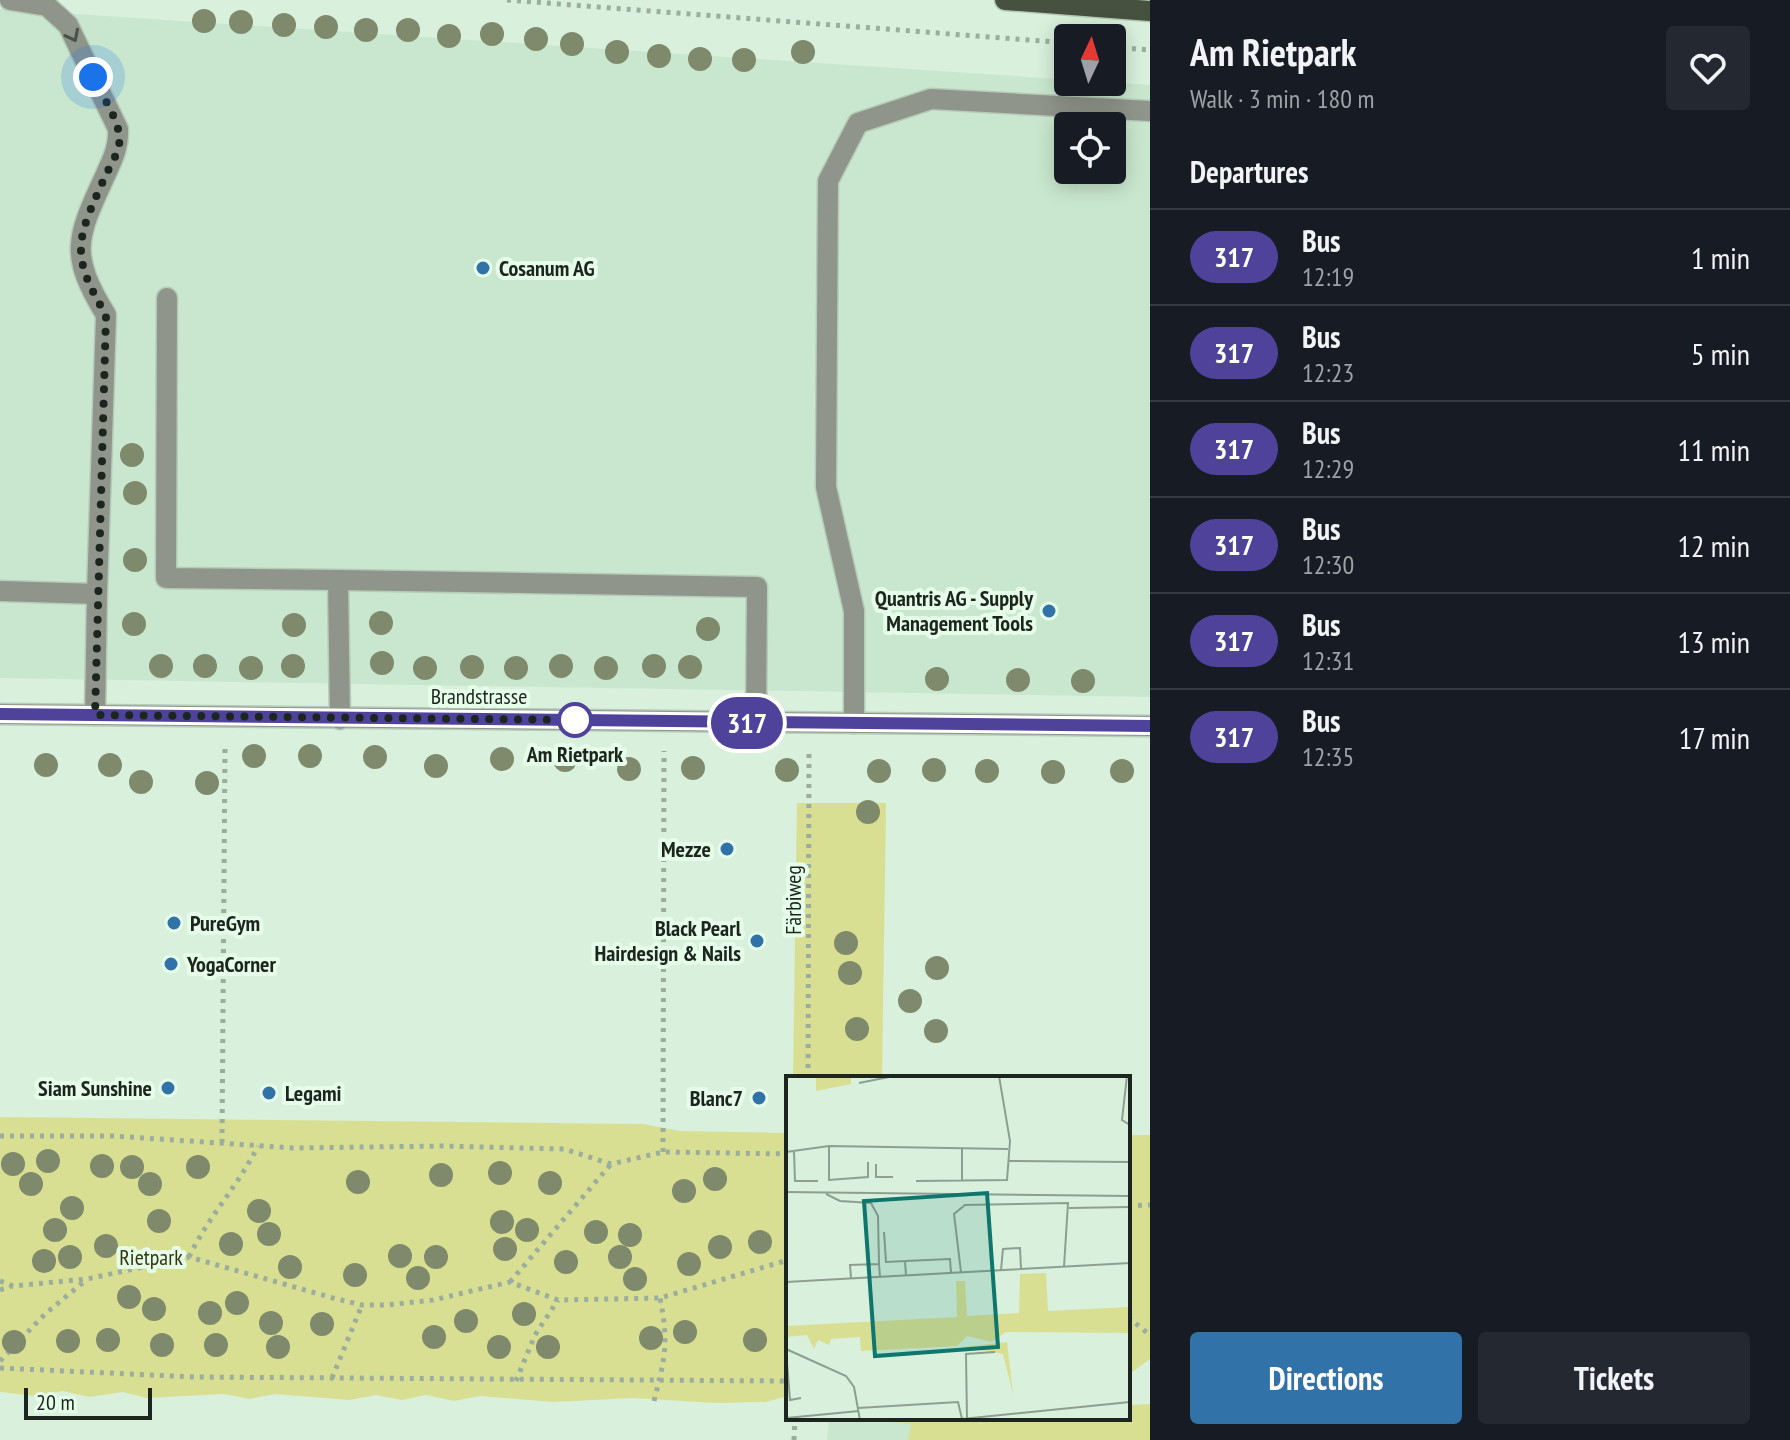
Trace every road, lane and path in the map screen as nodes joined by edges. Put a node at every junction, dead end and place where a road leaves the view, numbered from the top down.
1 (10, 0) edge
2 (507, 0) edge
3 (1005, 0) edge
4 (1150, 11) edge
5 (1054, 42) edge
6 (1126, 48) edge
7 (1150, 50) edge
8 (1150, 111) edge
9 (167, 298) dead end
10 (338, 580) junction
11 (0, 591) edge
12 (97, 594) junction
13 (0, 714) edge
14 (95, 715) junction
15 (225, 717) junction
16 (340, 719) junction
17 (664, 722) junction
18 (756, 723) junction
19 (809, 723) junction
20 (854, 723) junction
21 (1150, 726) edge
22 (808, 1076) edge
23 (0, 1136) edge
24 (222, 1143) junction
25 (258, 1146) junction
26 (663, 1152) junction
27 (786, 1154) edge
28 (611, 1164) junction
29 (1150, 1205) edge
30 (1130, 1206) edge
31 (189, 1257) junction
32 (786, 1261) edge
33 (87, 1279) junction
34 (0, 1281) edge
35 (510, 1282) junction
36 (13, 1286) junction
37 (0, 1290) edge
38 (660, 1298) junction
39 (558, 1300) junction
40 (362, 1305) junction
41 (1130, 1319) edge
42 (1150, 1335) edge
43 (0, 1361) edge
44 (0, 1368) edge
45 (331, 1378) junction
46 (516, 1381) junction
47 (659, 1381) junction
48 (786, 1381) edge
49 (654, 1401) dead end
50 (795, 1420) edge
51 (794, 1440) edge

1 -> 12 street
2 - 5 path
3 - 4 main road
6 - 7 path
8 - 20 street
9 - 10 street
10 - 16 street
10 - 18 street
11 - 12 street
12 - 14 street
13 - 14 street, Brandstrasse
14 - 15 street, Brandstrasse
15 - 16 street, Brandstrasse
15 - 24 path
16 - 17 street, Brandstrasse
17 - 18 street, Brandstrasse
17 - 26 path
18 - 19 street, Brandstrasse
19 - 20 street, Brandstrasse
19 - 22 path, Färbiweg
20 - 21 street, Brandstrasse
23 - 24 path
24 - 25 path
25 - 28 path
25 - 31 path
26 - 27 path
26 - 28 path
28 - 35 path
29 - 30 path
31 - 33 path
31 - 40 path
32 - 38 path
33 - 36 path
33 - 43 path
34 - 36 path
35 - 39 path
35 - 40 path
36 - 37 path
38 - 39 path
38 - 47 path
39 - 46 path
40 - 45 path
41 - 42 path
44 - 45 path
45 - 46 path
46 - 47 path
47 - 48 path
47 - 49 path
50 - 51 path

